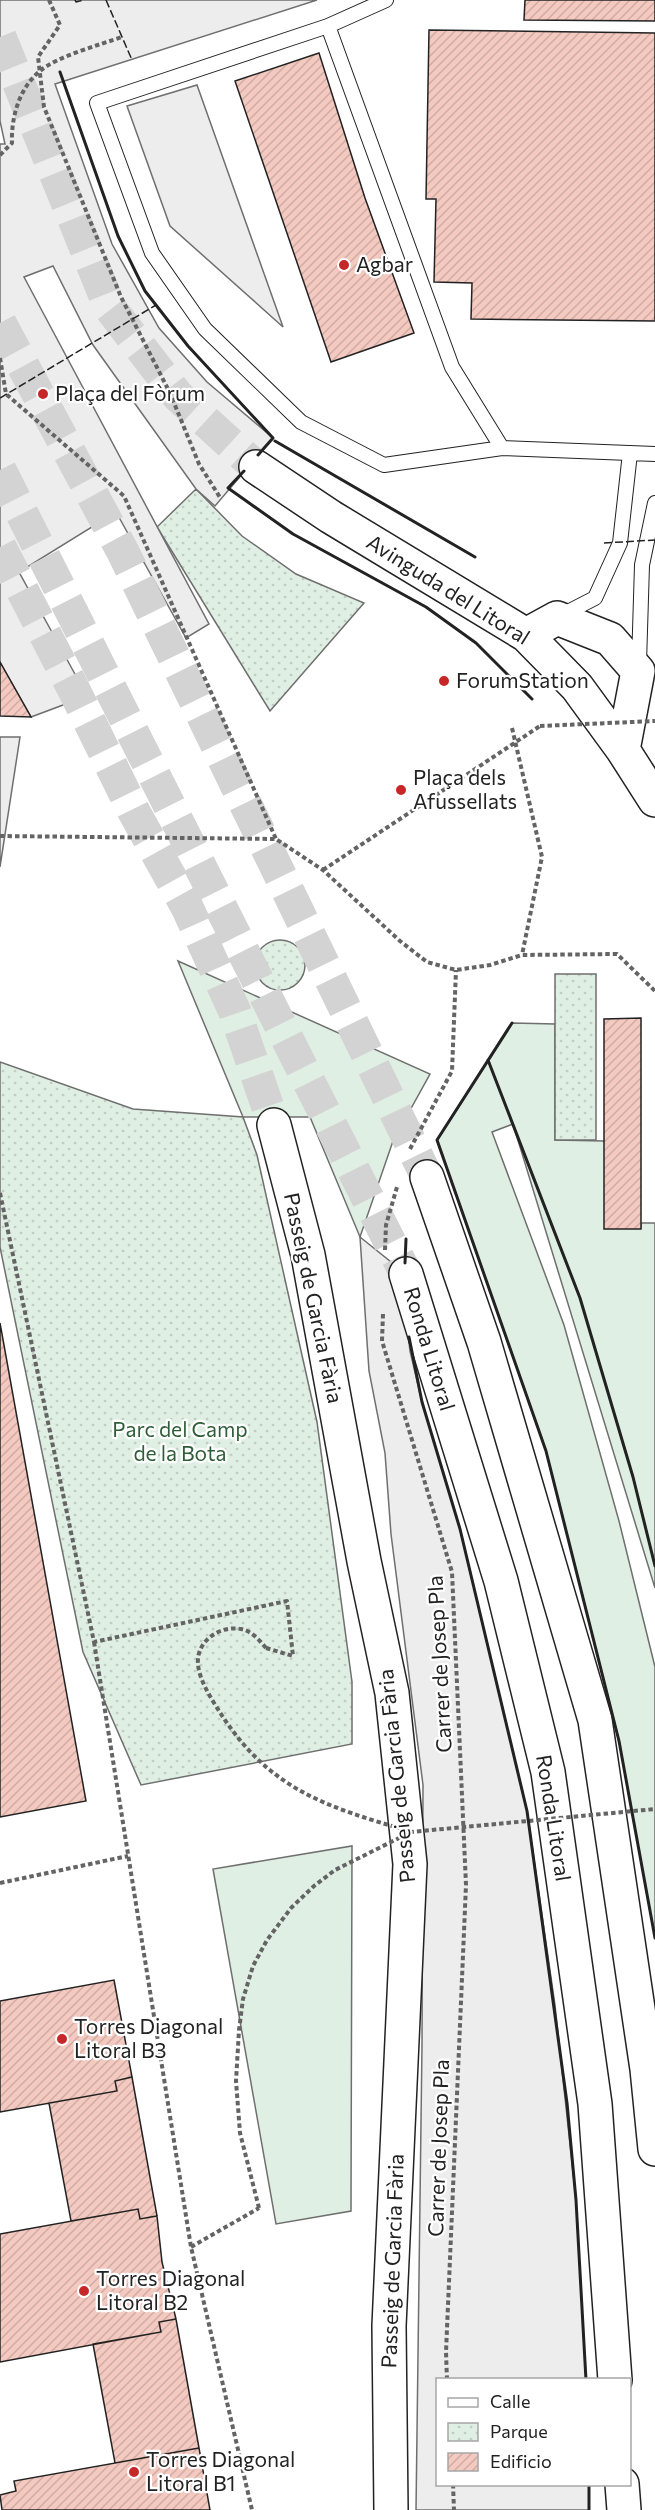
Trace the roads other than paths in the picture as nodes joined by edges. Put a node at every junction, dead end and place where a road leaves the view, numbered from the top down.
1 (386, 0) edge
2 (328, 26) junction
3 (502, 448) junction
4 (630, 453) junction
5 (655, 454) edge
6 (256, 467) tunnel mouth
7 (655, 503) edge
8 (557, 618) junction
9 (526, 635) junction
10 (638, 672) junction
11 (623, 750) junction
12 (655, 800) edge
13 (274, 1125) tunnel mouth
14 (411, 1170) tunnel mouth
15 (395, 1266) tunnel mouth
16 (655, 2149) edge
17 (615, 2378) edge
18 (622, 2486) edge
19 (391, 2510) edge
20 (624, 2510) edge

1 - 2 lane
2 - 3 lane
2 - 3 lane
3 - 4 lane
4 - 5 lane
4 - 8 lane
6 - 9 main road, Avinguda del Litoral
7 - 10 lane
8 - 9 main road
8 - 10 main road
9 - 11 main road, Avinguda del Litoral
10 - 11 main road
11 - 12 main road, Avinguda del Litoral
13 - 19 main road, Passeig de Garcia Fària
14 - 16 main road
15 - 17 main road, Ronda Litoral
18 - 20 main road

